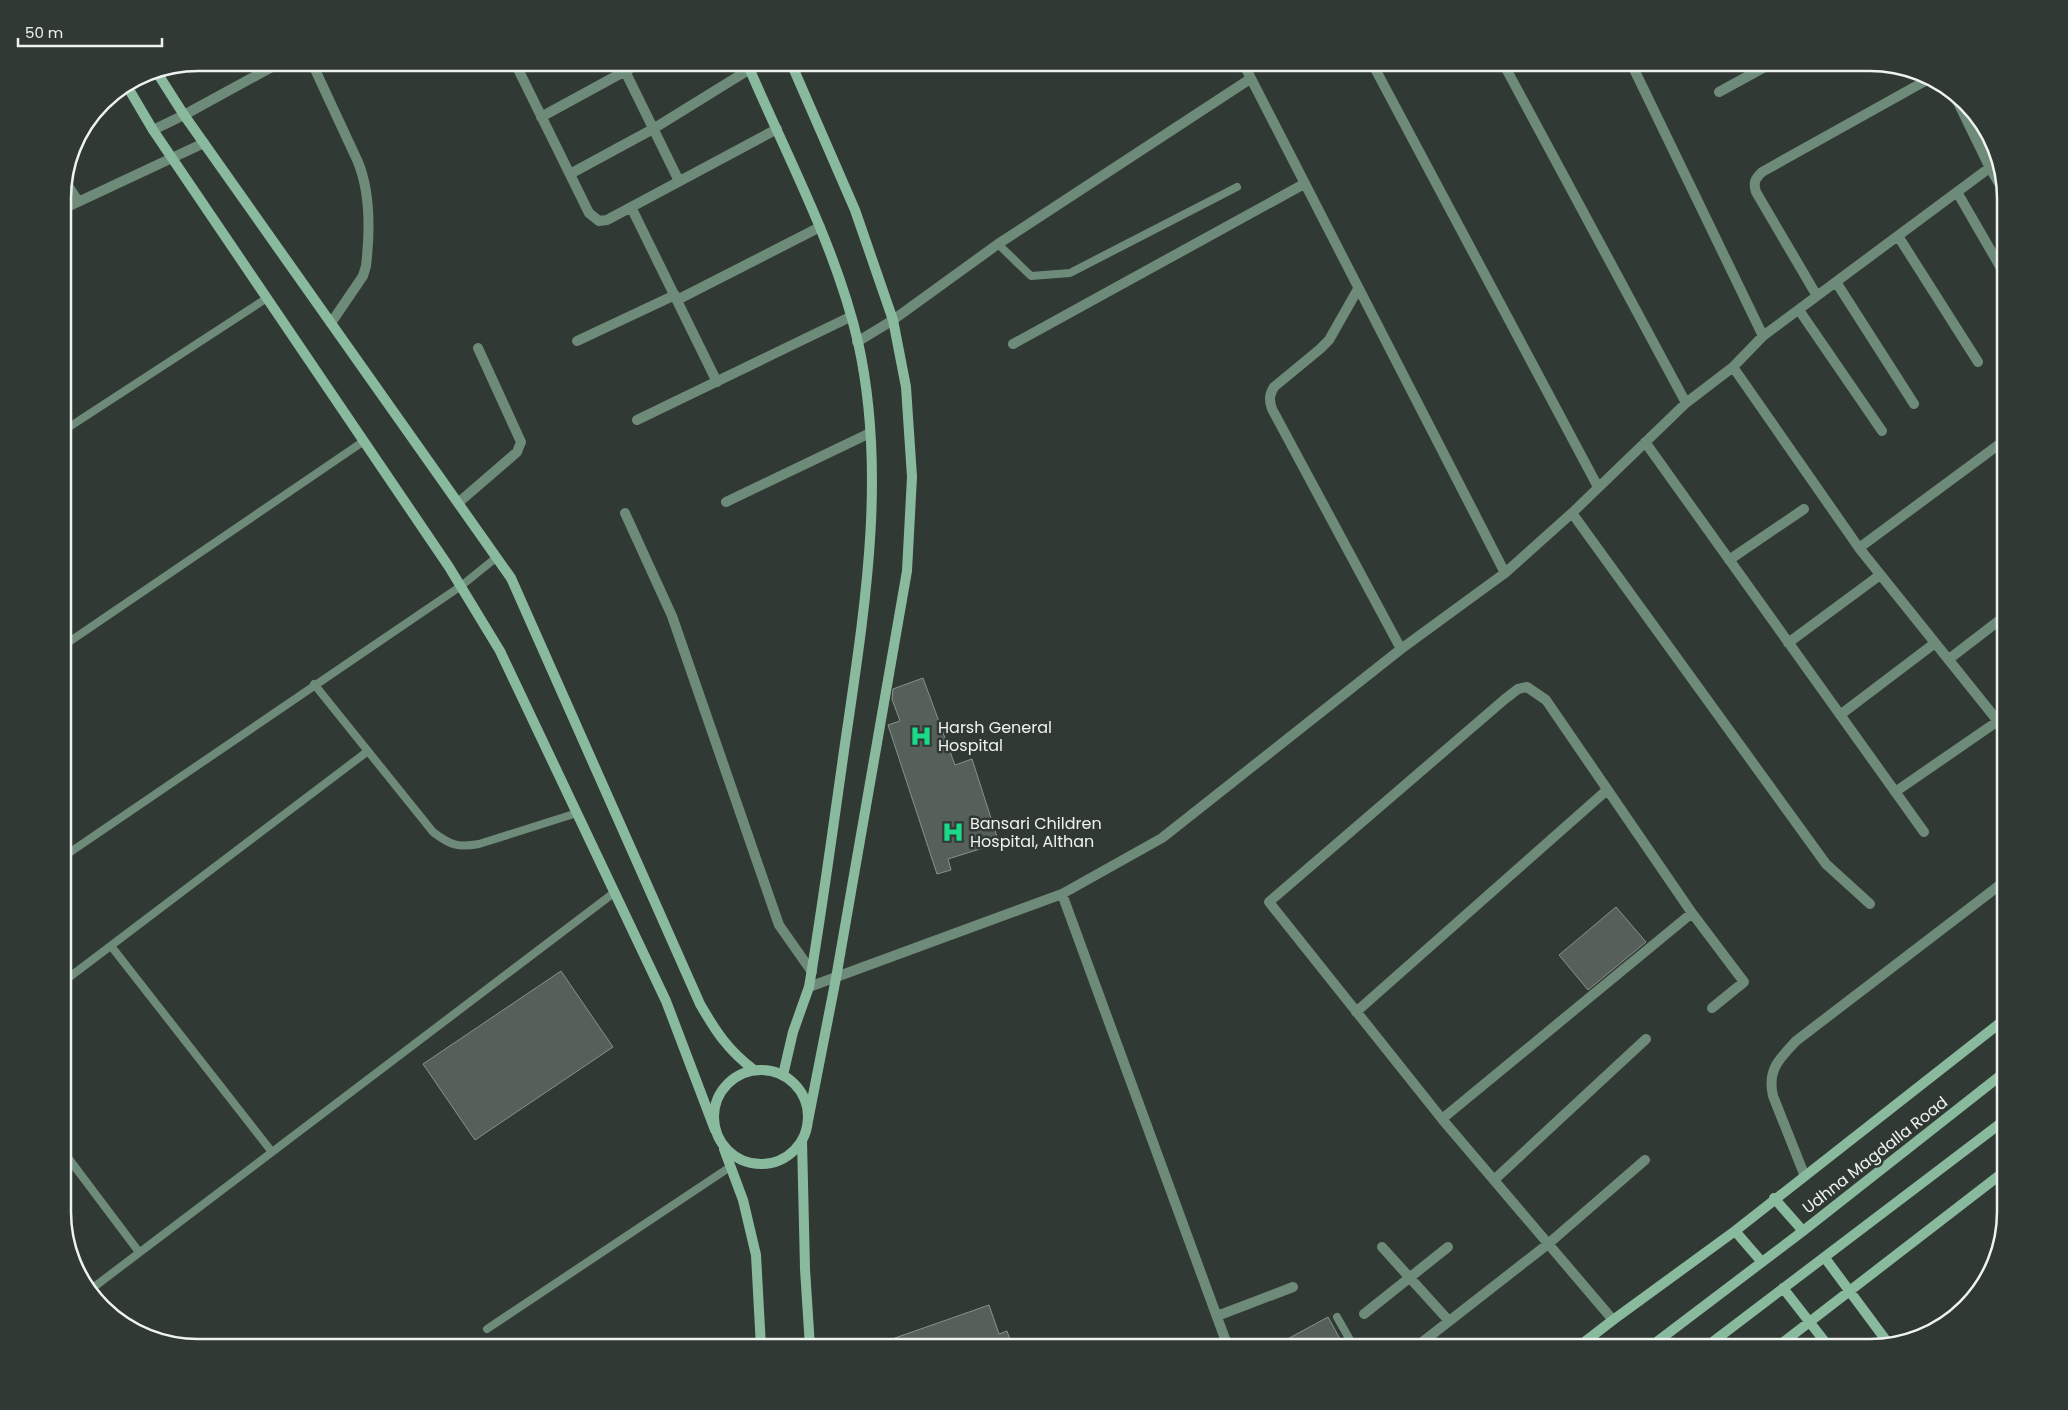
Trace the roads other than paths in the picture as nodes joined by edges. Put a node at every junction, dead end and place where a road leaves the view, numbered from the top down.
1 (1247, 71) edge
2 (1377, 71) edge
3 (1508, 71) edge
4 (1635, 71) edge
5 (1756, 71) edge
6 (262, 72) edge
7 (317, 72) edge
8 (518, 72) edge
9 (615, 72) edge
10 (625, 72) edge
11 (740, 72) edge
12 (751, 72) edge
13 (795, 72) edge
14 (160, 78) edge
15 (1250, 79) junction
16 (1923, 83) edge
17 (130, 91) edge
18 (1719, 92) dead end
19 (1965, 114) edge
20 (184, 116) junction
21 (541, 117) junction
22 (654, 129) junction
23 (777, 129) junction
24 (153, 130) junction
25 (204, 143) junction
26 (172, 158) junction
27 (1991, 163) edge
28 (1993, 166) edge
29 (570, 174) junction
30 (679, 181) junction
31 (1304, 184) junction
32 (1237, 187) dead end
33 (72, 192) edge
34 (1957, 192) junction
35 (78, 202) junction
36 (72, 204) edge
37 (632, 207) junction
38 (820, 227) junction
39 (1898, 236) junction
40 (998, 244) junction
41 (1997, 260) edge
42 (1836, 282) junction
43 (1358, 289) junction
44 (1817, 296) junction
45 (267, 298) junction
46 (676, 298) junction
47 (1799, 310) junction
48 (850, 317) junction
49 (892, 320) junction
50 (331, 323) junction
51 (1763, 336) junction
52 (577, 341) dead end
53 (858, 342) junction
54 (1013, 344) dead end
55 (478, 348) dead end
56 (1978, 362) dead end
57 (1733, 367) junction
58 (717, 382) junction
59 (1686, 403) junction
60 (1914, 404) dead end
61 (637, 420) dead end
62 (72, 425) edge
63 (1882, 431) dead end
64 (870, 433) junction
65 (364, 441) junction
66 (1645, 442) junction
67 (1997, 447) edge
68 (1598, 487) junction
69 (726, 502) dead end
70 (458, 504) junction
71 (1804, 508) dead end
72 (625, 513) dead end
73 (1572, 513) junction
74 (1859, 548) junction
75 (496, 557) junction
76 (1729, 560) junction
77 (1504, 573) junction
78 (1880, 575) junction
79 (460, 586) junction
80 (1997, 623) edge
81 (72, 640) edge
82 (1788, 643) junction
83 (1935, 643) junction
84 (1401, 649) junction
85 (1948, 660) junction
86 (314, 684) junction
87 (1840, 715) junction
88 (1997, 720) edge
89 (1997, 722) edge
90 (368, 751) junction
91 (1607, 790) junction
92 (1895, 792) junction
93 (577, 813) junction
94 (1924, 832) dead end
95 (72, 851) edge
96 (1997, 888) edge
97 (615, 892) junction
98 (1062, 894) junction
99 (1870, 904) dead end
100 (1692, 913) junction
101 (111, 946) junction
102 (812, 972) junction
103 (72, 975) edge
104 (836, 978) junction
105 (809, 987) junction
106 (1712, 1008) dead end
107 (1356, 1012) junction
108 (1997, 1026) edge
109 (1646, 1039) dead end
110 (754, 1070) junction
111 (783, 1076) junction
112 (1997, 1079) edge
113 (1442, 1119) junction
114 (807, 1126) junction
115 (1997, 1127) edge
116 (715, 1130) junction
117 (802, 1140) junction
118 (722, 1144) junction
119 (272, 1152) junction
120 (1645, 1160) dead end
121 (72, 1163) edge
122 (730, 1167) junction
123 (1804, 1174) junction
124 (1997, 1178) edge
125 (1494, 1180) junction
126 (1774, 1198) junction
127 (1734, 1231) junction
128 (1803, 1231) junction
129 (1548, 1244) junction
130 (1382, 1247) dead end
131 (1448, 1247) dead end
132 (139, 1252) junction
133 (1826, 1258) junction
134 (1761, 1261) junction
135 (1410, 1279) junction
136 (95, 1286) edge
137 (1293, 1287) dead end
138 (1783, 1288) junction
139 (1851, 1292) junction
140 (1364, 1314) dead end
141 (1217, 1316) junction
142 (1337, 1317) dead end
143 (1613, 1320) junction
144 (1449, 1321) junction
145 (1810, 1322) junction
146 (487, 1329) dead end
147 (1884, 1338) edge
148 (760, 1339) edge
149 (810, 1339) edge
150 (1225, 1339) edge
151 (1349, 1339) edge
152 (1427, 1339) edge
153 (1589, 1339) edge
154 (1661, 1339) edge
155 (1718, 1339) edge
156 (1788, 1339) edge
157 (1822, 1339) edge

1 - 15 street
2 - 68 street
3 - 59 street
4 - 51 street
5 - 18 street
6 - 20 street
7 - 50 street
8 - 21 street
9 - 21 street
10 - 22 street
11 - 22 street
12 - 23 main road
13 - 49 main road
14 - 20 main road
15 - 31 street
15 - 40 street
16 - 44 street
17 - 24 main road
19 - 27 street
20 - 24 street
20 - 25 main road
21 - 29 street
22 - 29 street
22 - 30 street
23 - 30 street
23 - 38 main road
24 - 26 main road
25 - 26 street
25 - 50 main road
26 - 35 street
26 - 45 main road
28 - 34 street
29 - 37 street
30 - 37 street
31 - 43 street
31 - 54 street
32 - 40 lane
33 - 35 street
34 - 39 street
34 - 41 street
35 - 36 street
37 - 46 street
38 - 46 street
38 - 48 main road
39 - 42 street
39 - 56 street
40 - 49 street
42 - 44 street
42 - 60 street
43 - 77 street
43 - 84 street
44 - 47 street
45 - 62 lane
45 - 65 main road
46 - 52 street
46 - 58 street
47 - 51 street
47 - 63 street
48 - 53 main road
48 - 58 street
49 - 53 street
49 - 104 main road
50 - 70 main road
51 - 57 street
53 - 64 main road
55 - 70 street
57 - 59 street
57 - 74 street
58 - 61 street
59 - 66 street
64 - 69 street
64 - 102 main road
65 - 79 main road
65 - 81 lane
66 - 68 street
66 - 76 street
67 - 74 street
68 - 73 street
70 - 75 main road
71 - 76 street
72 - 102 street
73 - 77 street
73 - 99 street
74 - 78 street
75 - 79 lane
75 - 110 main road
76 - 82 street
77 - 84 street
78 - 82 street
78 - 83 street
79 - 86 lane
79 - 93 main road
80 - 85 street
82 - 87 street
83 - 85 street
83 - 87 street
84 - 98 street
85 - 88 street
86 - 90 lane
86 - 95 lane
87 - 92 street
89 - 92 street
90 - 93 lane
90 - 101 lane
91 - 100 street
91 - 107 street
91 - 107 street
92 - 94 street
93 - 97 main road
96 - 123 street
97 - 116 main road
97 - 119 lane
98 - 104 street
98 - 141 street
100 - 106 street
100 - 113 street
101 - 103 lane
101 - 119 lane
102 - 105 main road
104 - 105 street
104 - 114 main road
105 - 111 main road
107 - 113 street
108 - 123 main road
109 - 125 street
110 - 111 main road
110 - 116 main road
111 - 114 main road
112 - 128 main road, Udhna Magdalla Road
113 - 125 street
114 - 117 main road
115 - 133 main road
116 - 118 main road
117 - 118 main road
117 - 149 main road
118 - 122 main road
119 - 132 lane
120 - 129 street
121 - 132 lane
122 - 146 lane
122 - 148 main road
123 - 126 main road
124 - 139 main road
125 - 129 street
126 - 127 main road
126 - 128 main road
127 - 134 main road
127 - 143 main road
128 - 134 main road, Udhna Magdalla Road
129 - 143 street
129 - 144 street
130 - 135 street
131 - 135 street
132 - 136 lane
133 - 138 main road
133 - 139 main road
134 - 154 main road, Udhna Magdalla Road
135 - 140 street
135 - 144 street
137 - 141 street
138 - 145 main road
138 - 155 main road
139 - 145 main road
139 - 147 main road
141 - 150 street
142 - 151 lane
143 - 153 main road
144 - 152 street
145 - 156 main road
145 - 157 main road

